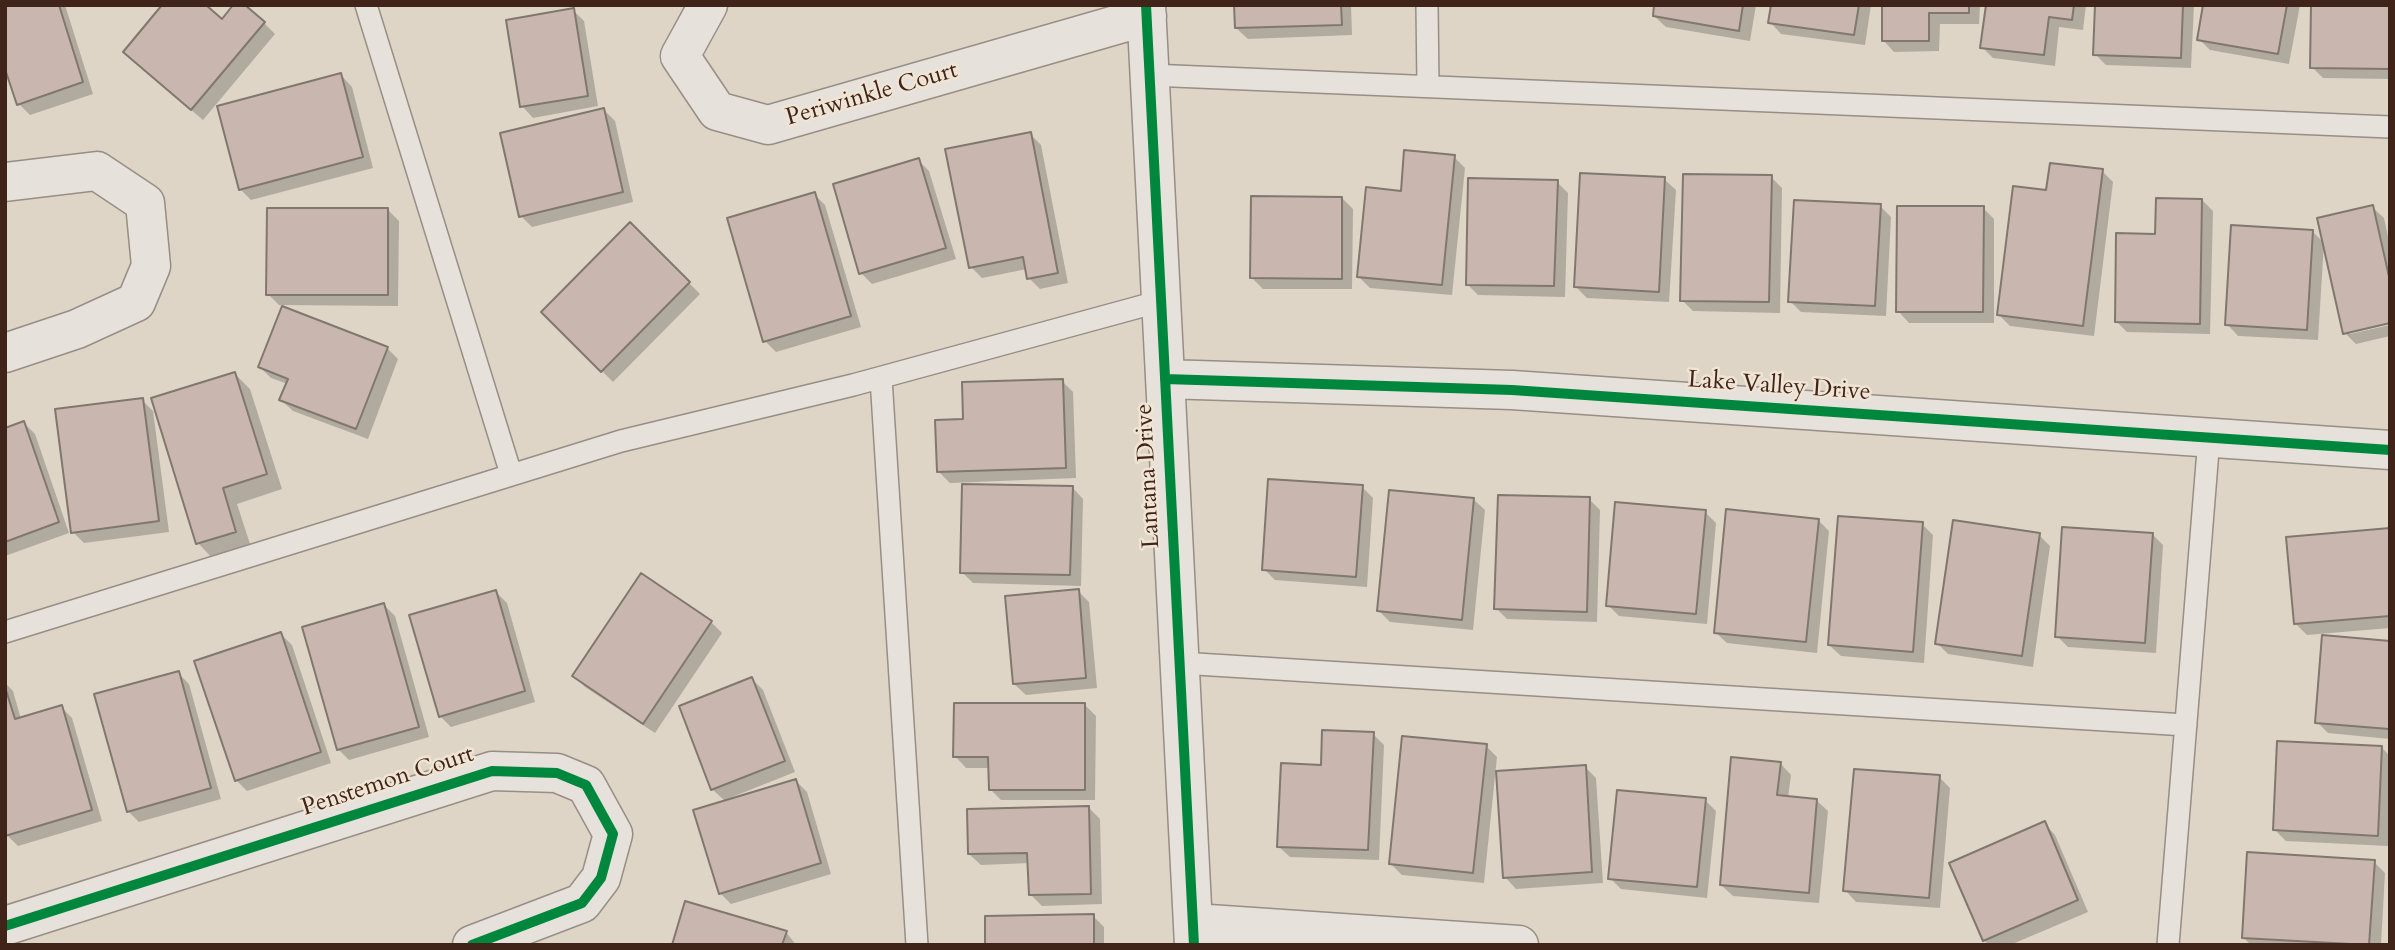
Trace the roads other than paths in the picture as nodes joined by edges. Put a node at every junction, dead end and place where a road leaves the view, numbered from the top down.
1 (366, 5) edge
2 (708, 5) edge
3 (1427, 5) edge
4 (1147, 10) edge
5 (1150, 75) junction
6 (1427, 86) junction
7 (2390, 127) edge
8 (5, 182) edge
9 (1161, 301) junction
10 (5, 353) edge
11 (881, 377) junction
12 (1165, 379) junction
13 (2209, 438) junction
14 (2390, 450) edge
15 (512, 474) junction
16 (5, 632) edge
17 (1180, 663) junction
18 (2186, 725) junction
19 (5, 926) edge
20 (1194, 934) edge
21 (472, 945) edge
22 (916, 945) edge
23 (1519, 945) edge
24 (2168, 945) edge

1 - 15 lane
2 - 4 street, Periwinkle Court
3 - 6 lane
4 - 5 street, Lantana Drive
5 - 6 lane
5 - 9 street, Lantana Drive
6 - 7 lane
8 - 10 street
9 - 11 lane
9 - 12 street, Lantana Drive
11 - 15 lane
11 - 22 lane
12 - 13 street, Lake Valley Drive
12 - 17 street, Lantana Drive
13 - 14 street, Lake Valley Drive
13 - 18 lane
15 - 16 lane
17 - 18 lane
17 - 20 street, Lantana Drive
18 - 24 lane
19 - 21 street, Penstemon Court
20 - 23 street

